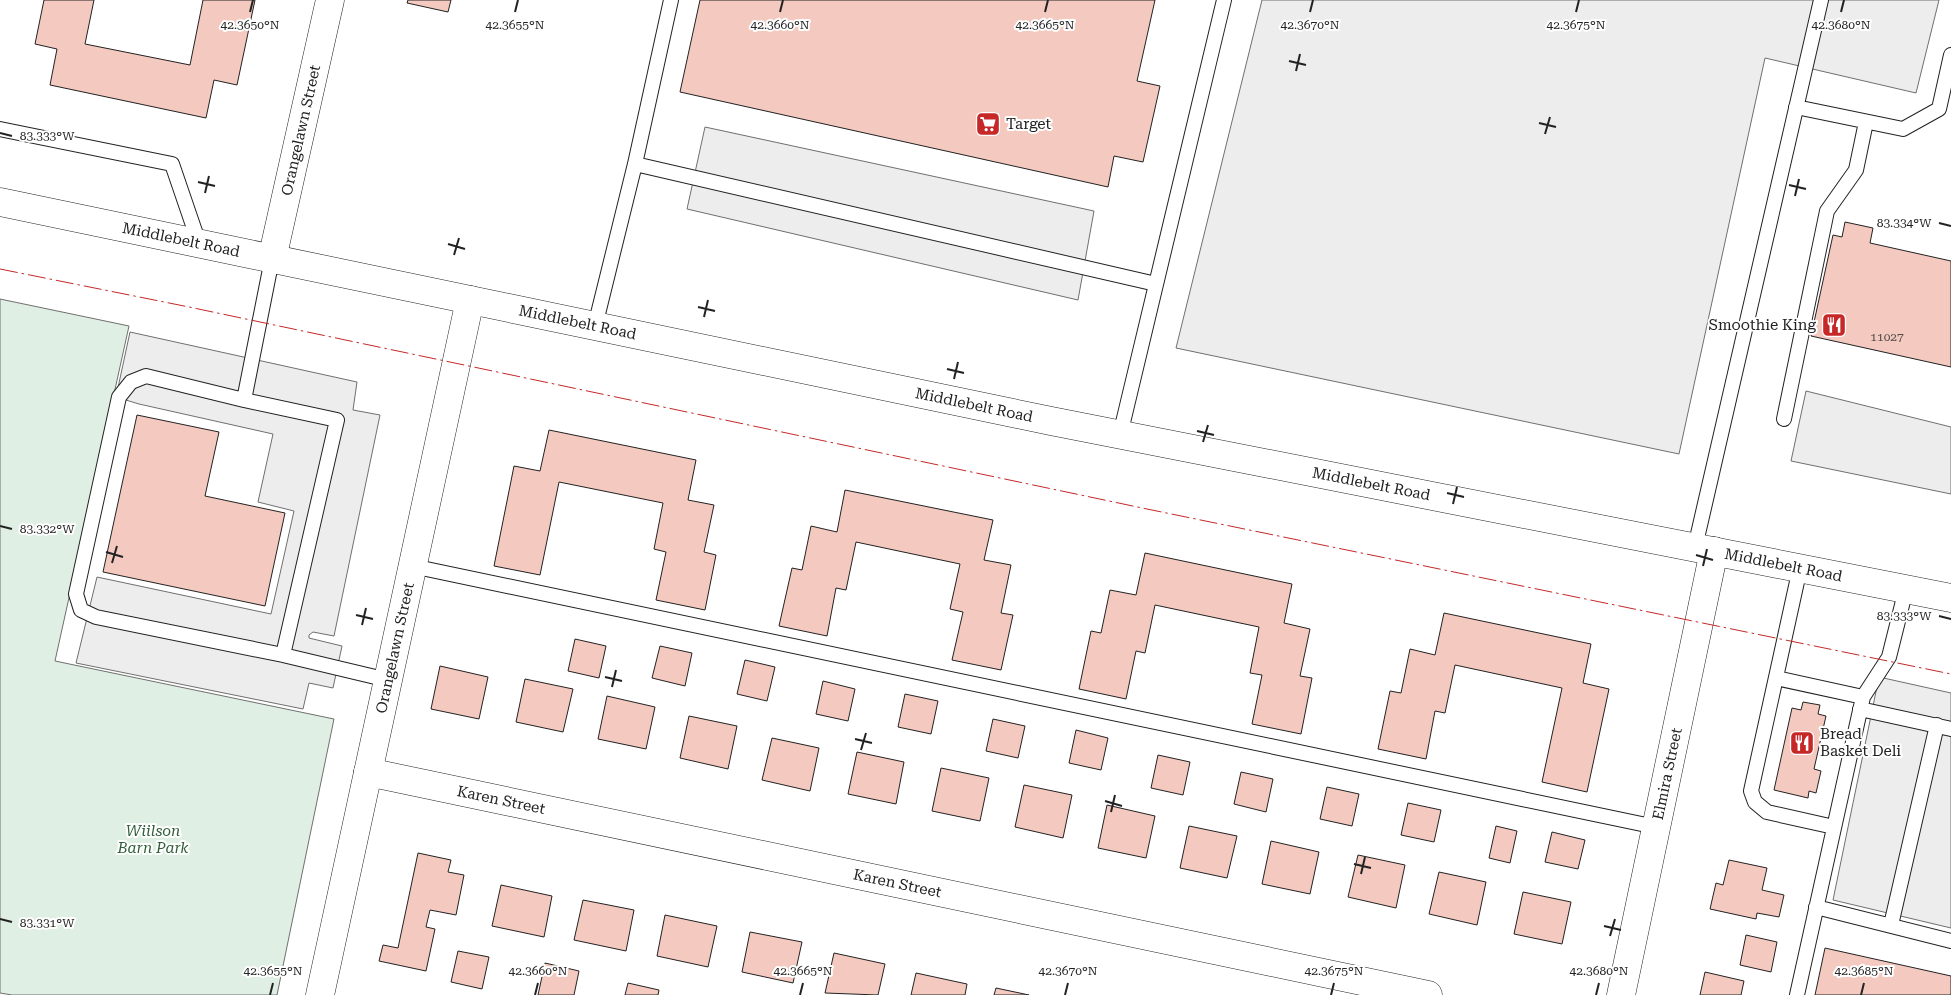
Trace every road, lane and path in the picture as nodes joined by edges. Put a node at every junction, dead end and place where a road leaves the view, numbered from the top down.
1 (330, 0) edge
2 (671, 0) edge
3 (1224, 0) edge
4 (1821, 0) edge
5 (1951, 55) edge
6 (1796, 107) junction
7 (1866, 122) junction
8 (0, 129) edge
9 (635, 164) junction
10 (0, 202) edge
11 (198, 243) junction
12 (272, 259) junction
13 (1156, 284) junction
14 (470, 300) junction
15 (595, 326) junction
16 (244, 400) junction
17 (1784, 419) dead end
18 (1120, 435) junction
19 (1704, 549) junction
20 (412, 566) junction
21 (1800, 568) junction
22 (1906, 589) junction
23 (1951, 598) edge
24 (283, 655) junction
25 (1776, 678) junction
26 (388, 680) junction
27 (1861, 703) junction
28 (1937, 725) junction
29 (1951, 729) edge
30 (368, 772) junction
31 (1656, 827) junction
32 (1834, 827) junction
33 (1816, 907) junction
34 (1892, 926) junction
35 (1951, 941) edge
36 (320, 995) edge
37 (1428, 995) edge
38 (1621, 995) edge
39 (1797, 995) edge

1 - 12 street, Orangelawn Street
2 - 9 lane
3 - 13 lane
4 - 6 lane
5 - 7 lane
6 - 7 lane
6 - 19 lane
7 - 17 lane
8 - 11 lane
9 - 13 lane
9 - 15 lane
10 - 11 street, Middlebelt Road
11 - 12 street, Middlebelt Road
12 - 14 street, Middlebelt Road
12 - 16 lane
13 - 18 lane
14 - 15 street, Middlebelt Road
14 - 20 street, Orangelawn Street
15 - 18 street, Middlebelt Road
16 - 24 lane
16 - 24 lane
18 - 19 street, Middlebelt Road
19 - 21 street, Middlebelt Road
19 - 31 street, Elmira Street
20 - 26 street, Orangelawn Street
20 - 31 lane
21 - 22 street, Middlebelt Road
21 - 25 lane
22 - 23 street, Middlebelt Road
22 - 27 lane
24 - 26 lane
25 - 27 lane
25 - 32 lane
26 - 30 street, Orangelawn Street
27 - 28 lane
27 - 32 lane
28 - 29 lane
28 - 34 lane
30 - 36 street, Orangelawn Street
30 - 37 street, Karen Street
31 - 38 street, Elmira Street
32 - 33 lane
33 - 34 lane
33 - 39 lane
34 - 35 lane

